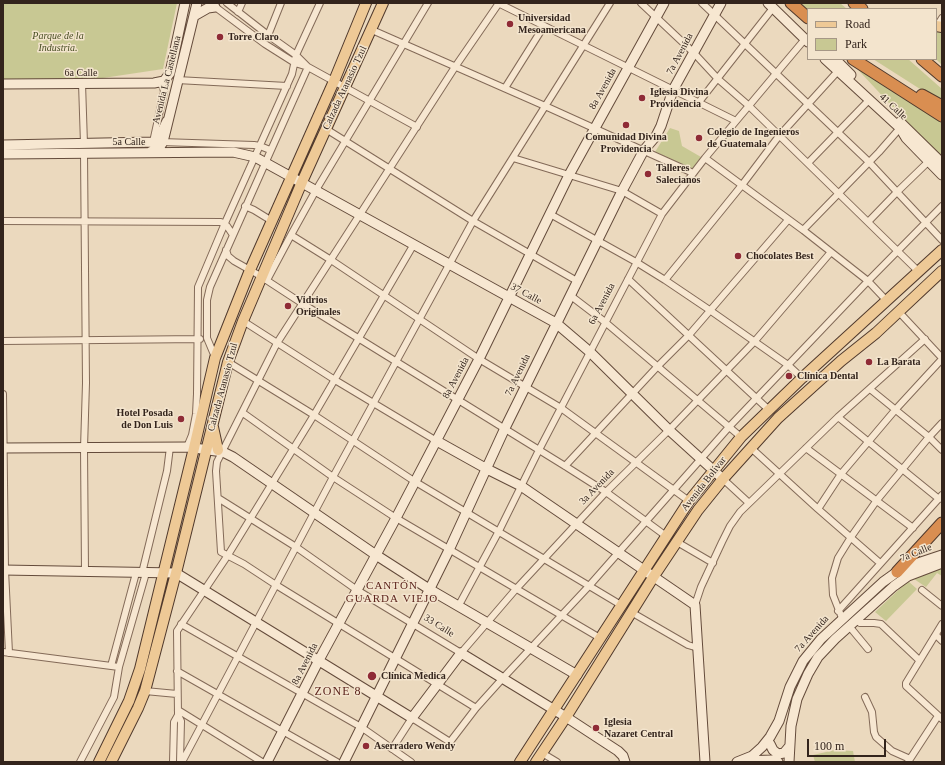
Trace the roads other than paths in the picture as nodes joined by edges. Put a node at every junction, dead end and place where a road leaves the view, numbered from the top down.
1 (185, 3) edge
2 (189, 3) edge
3 (196, 3) edge
4 (227, 3) edge
5 (242, 3) edge
6 (281, 3) edge
7 (320, 3) edge
8 (366, 3) edge
9 (383, 3) edge
10 (428, 3) edge
11 (498, 3) edge
12 (610, 3) edge
13 (641, 3) edge
14 (664, 3) edge
15 (702, 3) edge
16 (721, 3) edge
17 (791, 3) edge
18 (855, 3) edge
19 (212, 5) edge
20 (773, 5) edge
21 (865, 8) edge
22 (238, 12) junction
23 (804, 12) edge
24 (714, 14) junction
25 (194, 16) junction
26 (656, 18) junction
27 (544, 26) junction
28 (372, 30) junction
29 (268, 35) junction
30 (807, 38) edge
31 (265, 44) junction
32 (404, 44) junction
33 (744, 44) junction
34 (583, 46) junction
35 (693, 52) junction
36 (296, 55) junction
37 (827, 60) edge
38 (836, 60) edge
39 (855, 60) edge
40 (866, 60) edge
41 (923, 60) edge
42 (295, 63) junction
43 (308, 67) junction
44 (455, 67) junction
45 (628, 68) junction
46 (838, 71) junction
47 (775, 73) junction
48 (942, 76) edge
49 (718, 79) junction
50 (177, 80) junction
51 (334, 81) junction
52 (159, 82) junction
53 (82, 83) junction
54 (3, 84) edge
55 (287, 86) junction
56 (345, 88) junction
57 (505, 88) junction
58 (673, 90) junction
59 (369, 100) junction
60 (869, 100) junction
61 (280, 102) junction
62 (699, 102) junction
63 (809, 104) junction
64 (748, 105) junction
65 (545, 106) junction
66 (942, 106) edge
67 (290, 107) junction
68 (942, 116) edge
69 (736, 121) junction
70 (417, 127) junction
71 (902, 127) junction
72 (594, 128) junction
73 (326, 129) junction
74 (838, 132) junction
75 (779, 136) junction
76 (157, 140) junction
77 (345, 141) junction
78 (84, 144) junction
79 (3, 145) edge
80 (260, 146) junction
81 (270, 150) junction
82 (644, 150) junction
83 (84, 153) junction
84 (147, 153) junction
85 (3, 154) edge
86 (255, 157) junction
87 (513, 158) junction
88 (704, 158) junction
89 (929, 161) junction
90 (265, 162) junction
91 (869, 162) junction
92 (808, 163) junction
93 (942, 163) edge
94 (942, 167) edge
95 (390, 169) junction
96 (693, 173) junction
97 (569, 175) junction
98 (942, 175) edge
99 (291, 176) junction
100 (302, 182) junction
101 (742, 185) junction
102 (316, 190) junction
103 (622, 191) junction
104 (897, 192) junction
105 (838, 194) junction
106 (245, 206) junction
107 (942, 206) edge
108 (361, 214) junction
109 (550, 214) junction
110 (662, 214) junction
111 (267, 218) dead end
112 (788, 220) junction
113 (3, 221) edge
114 (84, 221) junction
115 (473, 222) junction
116 (868, 222) junction
117 (927, 222) junction
118 (225, 223) junction
119 (803, 230) junction
120 (233, 235) junction
121 (291, 235) junction
122 (942, 240) edge
123 (597, 241) junction
124 (414, 244) junction
125 (226, 250) junction
126 (942, 250) edge
127 (898, 251) junction
128 (831, 252) junction
129 (530, 254) junction
130 (331, 260) junction
131 (636, 262) junction
132 (449, 263) junction
133 (250, 270) junction
134 (918, 271) junction
135 (942, 271) edge
136 (265, 279) junction
137 (628, 279) junction
138 (665, 280) junction
139 (577, 281) junction
140 (868, 281) junction
141 (384, 296) junction
142 (571, 296) junction
143 (509, 298) junction
144 (886, 300) junction
145 (303, 304) junction
146 (711, 310) junction
147 (899, 312) junction
148 (243, 320) junction
149 (419, 320) junction
150 (605, 322) junction
151 (556, 323) junction
152 (689, 335) junction
153 (207, 338) junction
154 (197, 339) junction
155 (359, 339) junction
156 (925, 339) junction
157 (86, 341) junction
158 (3, 342) edge
159 (754, 342) junction
160 (277, 343) junction
161 (590, 352) junction
162 (215, 358) junction
163 (478, 359) junction
164 (942, 359) edge
165 (228, 362) junction
166 (397, 362) junction
167 (788, 365) junction
168 (657, 367) junction
169 (727, 371) junction
170 (802, 378) junction
171 (335, 380) junction
172 (258, 381) junction
173 (525, 386) junction
174 (870, 389) junction
175 (3, 394) edge
176 (633, 394) junction
177 (756, 397) junction
178 (457, 399) junction
179 (696, 401) junction
180 (374, 404) junction
181 (561, 408) junction
182 (896, 409) junction
183 (769, 410) junction
184 (243, 413) junction
185 (314, 415) junction
186 (838, 417) junction
187 (212, 423) junction
188 (942, 424) edge
189 (729, 427) junction
190 (504, 428) junction
191 (669, 430) junction
192 (596, 433) junction
193 (741, 437) junction
194 (929, 437) junction
195 (353, 440) junction
196 (436, 440) junction
197 (869, 441) junction
198 (170, 447) junction
199 (191, 447) junction
200 (750, 447) junction
201 (3, 448) edge
202 (84, 448) junction
203 (806, 448) junction
204 (207, 449) junction
205 (293, 449) junction
206 (539, 450) junction
207 (942, 450) edge
208 (220, 451) junction
209 (702, 459) junction
210 (635, 463) junction
211 (565, 466) junction
212 (487, 469) junction
213 (902, 469) junction
214 (714, 471) junction
215 (780, 473) junction
216 (842, 474) junction
217 (333, 477) junction
218 (723, 479) junction
219 (414, 481) junction
220 (271, 484) junction
221 (520, 486) junction
222 (674, 491) junction
223 (606, 492) junction
224 (940, 497) edge
225 (218, 498) junction
226 (876, 500) junction
227 (689, 501) junction
228 (750, 503) junction
229 (818, 509) junction
230 (466, 511) junction
231 (315, 513) junction
232 (396, 518) junction
233 (249, 519) junction
234 (646, 522) junction
235 (942, 523) edge
236 (576, 524) junction
237 (913, 528) junction
238 (499, 531) junction
239 (666, 536) junction
240 (850, 537) junction
241 (677, 542) junction
242 (296, 547) junction
243 (448, 550) junction
244 (618, 553) junction
245 (228, 555) junction
246 (376, 555) junction
247 (942, 555) edge
248 (544, 559) junction
249 (713, 563) junction
250 (880, 563) junction
251 (942, 563) edge
252 (479, 567) junction
253 (4, 570) edge
254 (644, 570) junction
255 (85, 571) junction
256 (897, 572) junction
257 (141, 573) junction
258 (164, 573) junction
259 (176, 573) junction
260 (654, 576) junction
261 (908, 576) joint
262 (276, 586) junction
263 (589, 586) junction
264 (204, 589) junction
265 (430, 589) junction
266 (516, 589) junction
267 (357, 590) junction
268 (922, 590) dead end
269 (458, 605) junction
270 (621, 605) junction
271 (695, 605) junction
272 (942, 606) edge
273 (632, 612) junction
274 (840, 615) junction
275 (561, 616) junction
276 (488, 621) junction
277 (256, 622) junction
278 (413, 622) junction
279 (853, 623) junction
280 (181, 624) junction
281 (338, 624) junction
282 (942, 624) edge
283 (936, 635) junction
284 (600, 638) junction
285 (942, 641) edge
286 (532, 647) junction
287 (698, 648) junction
288 (868, 649) dead end
289 (6, 653) edge
290 (461, 653) junction
291 (238, 657) junction
292 (395, 658) junction
293 (319, 660) junction
294 (919, 660) junction
295 (111, 666) junction
296 (119, 667) junction
297 (178, 671) junction
298 (577, 674) junction
299 (503, 678) junction
300 (438, 684) junction
301 (145, 691) junction
302 (178, 694) junction
303 (218, 694) junction
304 (302, 694) junction
305 (377, 696) junction
306 (865, 697) dead end
307 (476, 708) junction
308 (553, 709) junction
309 (178, 712) junction
310 (566, 717) junction
311 (412, 718) junction
312 (940, 718) edge
313 (779, 721) junction
314 (202, 725) junction
315 (361, 727) junction
316 (283, 731) junction
317 (770, 744) junction
318 (789, 747) junction
319 (392, 749) junction
320 (542, 753) junction
321 (752, 756) junction
322 (910, 759) edge
323 (80, 762) edge
324 (99, 762) edge
325 (111, 762) edge
326 (173, 762) edge
327 (181, 762) edge
328 (262, 762) edge
329 (267, 762) edge
330 (337, 762) edge
331 (344, 762) edge
332 (411, 762) edge
333 (520, 762) edge
334 (536, 762) edge
335 (557, 762) edge
336 (624, 762) edge
337 (705, 762) edge
338 (736, 762) edge
339 (778, 762) edge
340 (790, 762) edge
341 (917, 762) edge

1 - 52 main road, Avenida La Castellana
2 - 3 main road
3 - 25 main road, Avenida La Castellana
4 - 22 street
5 - 22 street
6 - 29 street
7 - 36 street
8 - 51 main road, Calzada Atanasio Tzul
9 - 28 main road, Calzada Atanasio Tzul
10 - 32 street
11 - 27 street
11 - 44 street
12 - 34 street
13 - 26 street
14 - 26 main road, 8a Avenida
15 - 24 street
16 - 24 main road, 7a Avenida
17 - 23 highway
18 - 21 main road
19 - 25 main road
19 - 31 street
20 - 30 main road
20 - 33 street
22 - 29 street
24 - 33 street
24 - 35 main road, 7a Avenida
25 - 50 main road, Avenida La Castellana
26 - 35 street
26 - 45 main road, 8a Avenida
27 - 34 street
27 - 57 street
28 - 32 street
28 - 56 main road, Calzada Atanasio Tzul
29 - 31 street
29 - 36 street
30 - 47 street, 6a Avenida
31 - 42 street
32 - 44 street
32 - 59 street
33 - 47 street
33 - 49 street
34 - 45 street
34 - 65 street
35 - 49 street
35 - 58 main road, 7a Avenida
36 - 42 street
36 - 43 street
37 - 46 main road, 41 Calle
38 - 71 main road
39 - 68 highway
40 - 66 highway
41 - 48 highway
42 - 43 street
42 - 55 street
43 - 51 street
43 - 67 street
44 - 57 street
44 - 70 street
45 - 58 street
45 - 72 main road, 8a Avenida
46 - 60 main road, 41 Calle
46 - 63 street
47 - 63 street
47 - 64 street, 6a Avenida
49 - 62 street
49 - 64 street
50 - 55 street
50 - 76 main road, Avenida La Castellana
51 - 56 street
51 - 99 main road, Calzada Atanasio Tzul
52 - 53 main road, 6a Calle
52 - 76 street, Avenida La Castellana
53 - 54 main road, 6a Calle
53 - 78 street
55 - 61 street
56 - 59 street
56 - 73 main road, Calzada Atanasio Tzul
57 - 65 street
58 - 62 street
58 - 82 main road, 7a Avenida
59 - 70 street
59 - 77 street
60 - 71 main road, 41 Calle
60 - 74 street
61 - 67 street
61 - 80 street
62 - 69 street
63 - 74 street
63 - 75 street
64 - 69 street, 6a Avenida
64 - 75 street
65 - 72 street
65 - 87 street
67 - 81 street
69 - 88 street, 6a Avenida
70 - 95 street
71 - 89 main road, 41 Calle
71 - 91 street
71 - 93 main road
71 - 94 main road
72 - 82 street
72 - 97 main road, 8a Avenida
73 - 77 street
73 - 100 main road, Calzada Atanasio Tzul
74 - 91 street
74 - 92 street
75 - 92 street
75 - 101 street
76 - 78 main road, 5a Calle
76 - 80 street, 5a Calle
76 - 84 main road
77 - 95 street
77 - 102 street
78 - 79 main road, 5a Calle
80 - 81 street, 5a Calle
80 - 86 street
81 - 90 street
82 - 96 street
82 - 103 main road, 7a Avenida
83 - 84 main road, 5a Calle
83 - 85 main road, 5a Calle
83 - 114 street
84 - 86 main road, 5a Calle
86 - 90 main road, 37 Calle
86 - 118 street
87 - 97 street
87 - 115 street
88 - 96 street, 6a Avenida
88 - 101 street
89 - 98 main road, 41 Calle
89 - 104 street
90 - 99 main road, 37 Calle
90 - 106 street
91 - 104 street
91 - 105 street
92 - 105 street
95 - 108 street
95 - 115 street
96 - 110 street, 6a Avenida
97 - 103 street
97 - 109 main road, 8a Avenida
99 - 100 main road, 37 Calle
99 - 133 main road, Calzada Atanasio Tzul
100 - 102 main road, 37 Calle
100 - 136 main road, Calzada Atanasio Tzul
101 - 112 street
101 - 138 street
102 - 108 main road, 37 Calle
102 - 121 street
103 - 110 street
103 - 123 main road, 7a Avenida
104 - 116 street
104 - 117 street
105 - 116 street
105 - 119 street
106 - 111 street
106 - 120 street
107 - 117 street
108 - 124 main road, 37 Calle
108 - 130 street
109 - 123 street
109 - 129 main road, 8a Avenida
110 - 131 street, 6a Avenida
112 - 119 street
112 - 146 street
113 - 114 street
114 - 118 street
114 - 157 street
115 - 129 street
115 - 132 street
116 - 127 street
117 - 122 street
117 - 127 street
118 - 120 street
118 - 154 street
119 - 128 street
120 - 125 street
121 - 130 street
121 - 136 street
123 - 131 street
123 - 139 main road, 7a Avenida
124 - 132 main road, 37 Calle
124 - 141 street
125 - 133 street
125 - 153 street
126 - 134 main road, Avenida Bolívar
127 - 134 street
127 - 140 street
128 - 140 street
128 - 159 street, 3a Avenida
129 - 139 street
129 - 143 main road, 8a Avenida
130 - 141 street
130 - 145 street
131 - 137 street, 6a Avenida
131 - 138 street
132 - 143 main road, 37 Calle
132 - 149 street
133 - 136 street
133 - 162 main road, Calzada Atanasio Tzul
134 - 144 main road, Avenida Bolívar
135 - 147 main road, Avenida Bolívar
136 - 145 street
136 - 148 main road, Calzada Atanasio Tzul
137 - 150 street, 6a Avenida
137 - 152 street
138 - 146 street
139 - 142 main road, 7a Avenida
140 - 144 street
140 - 167 street
141 - 149 street
141 - 155 street
142 - 150 street
142 - 151 main road, 7a Avenida
143 - 151 main road, 37 Calle
143 - 163 main road, 8a Avenida
144 - 170 main road, Avenida Bolívar
145 - 155 street
145 - 160 street
146 - 152 street
146 - 159 street
147 - 156 street
147 - 200 main road, Avenida Bolívar
148 - 160 street
148 - 165 main road, Calzada Atanasio Tzul
149 - 163 street
149 - 166 street
150 - 161 street, 6a Avenida
150 - 168 street
151 - 161 main road, 37 Calle
151 - 173 main road, 7a Avenida
152 - 168 street
152 - 169 street
153 - 154 street
153 - 162 street
154 - 157 street
154 - 199 street
155 - 166 street
155 - 171 street
156 - 164 street
156 - 174 street
157 - 158 street
157 - 202 street
159 - 167 street
159 - 169 street, 3a Avenida
160 - 171 street
160 - 172 street
161 - 176 main road, 37 Calle
161 - 181 street, 6a Avenida
162 - 199 main road, Calzada Atanasio Tzul
163 - 173 street
163 - 178 main road, 8a Avenida
164 - 182 street
165 - 172 street
165 - 187 main road, Calzada Atanasio Tzul
166 - 178 street
166 - 180 street
167 - 170 street
167 - 177 street
168 - 176 street
168 - 179 street
169 - 177 street
169 - 179 street, 3a Avenida
170 - 183 main road, Avenida Bolívar
171 - 180 street
171 - 185 street
172 - 184 street
172 - 185 street
173 - 181 street
173 - 190 main road, 7a Avenida
174 - 182 street
174 - 186 street
175 - 201 street
176 - 191 main road, 37 Calle
176 - 192 street
177 - 183 street
177 - 189 street
178 - 190 street
178 - 196 main road, 8a Avenida
179 - 189 street
179 - 191 street, 3a Avenida
180 - 195 street
180 - 196 street
181 - 192 street
181 - 206 street, 6a Avenida
182 - 194 street
182 - 197 street
183 - 193 main road, Avenida Bolívar
184 - 205 street
184 - 208 street
185 - 195 street
185 - 205 street
186 - 197 street
186 - 203 street
187 - 204 main road, Calzada Atanasio Tzul
187 - 208 main road
188 - 194 street
189 - 193 street
189 - 209 street
190 - 206 street
190 - 212 main road, 7a Avenida
191 - 209 main road, 37 Calle
191 - 210 street, 3a Avenida
192 - 210 street
192 - 211 street
193 - 214 main road, Avenida Bolívar
194 - 207 street
194 - 213 street
195 - 217 street
195 - 219 street
196 - 212 main road
196 - 219 main road, 8a Avenida
197 - 213 street
197 - 216 street
198 - 199 main road
198 - 202 main road
198 - 257 street
199 - 204 main road
199 - 258 main road, Calzada Atanasio Tzul
200 - 215 street
200 - 218 main road, Avenida Bolívar
201 - 202 main road
201 - 253 street
202 - 255 street
203 - 215 street
203 - 216 street
204 - 208 main road
204 - 259 main road, Calzada Atanasio Tzul
205 - 217 street
205 - 220 street
206 - 211 street
206 - 221 street, 6a Avenida
208 - 220 main road
208 - 225 street
209 - 214 main road, 37 Calle
209 - 222 street
210 - 222 street
210 - 223 street, 3a Avenida
211 - 223 street
212 - 221 main road
212 - 230 main road, 7a Avenida
213 - 224 street
213 - 226 street
214 - 218 main road, 37 Calle
214 - 227 main road, Avenida Bolívar
215 - 228 street
215 - 229 street
216 - 226 street
216 - 229 street
217 - 231 street
217 - 232 street
218 - 228 street, 37 Calle
218 - 241 main road, Avenida Bolívar
219 - 230 street
219 - 232 main road, 8a Avenida
220 - 231 main road
220 - 233 street
221 - 236 main road
221 - 238 street, 6a Avenida
222 - 227 street
222 - 234 street
223 - 234 street
223 - 236 street, 3a Avenida
224 - 237 street
225 - 233 street, 33 Calle
225 - 245 street
226 - 237 street
226 - 240 street
227 - 239 main road, Avenida Bolívar
228 - 249 street
229 - 240 street
230 - 238 street
230 - 243 main road, 7a Avenida
231 - 242 street
231 - 246 main road
232 - 243 street
232 - 246 main road, 8a Avenida
233 - 242 street, 33 Calle
233 - 245 street
234 - 239 street
234 - 244 street
235 - 256 highway
236 - 244 main road
236 - 248 street, 3a Avenida
237 - 250 street
238 - 248 street
238 - 252 street, 6a Avenida
239 - 254 main road, Avenida Bolívar
240 - 250 street
240 - 274 street
241 - 249 street
241 - 260 main road, Avenida Bolívar
242 - 262 street
242 - 267 street, 33 Calle
243 - 252 street
243 - 265 main road, 7a Avenida
244 - 254 main road
244 - 263 street
245 - 262 street
245 - 264 street
246 - 265 main road
246 - 267 main road, 8a Avenida
247 - 256 main road, 7a Calle
248 - 263 street
248 - 266 street, 3a Avenida
249 - 271 street
250 - 274 street
251 - 261 main road, 7a Calle
252 - 266 street
252 - 269 street, 6a Avenida
253 - 255 main road
253 - 289 street
254 - 260 main road
254 - 270 main road, Avenida Bolívar
255 - 257 main road
256 - 274 main road, 7a Avenida
257 - 258 main road
257 - 295 street
257 - 296 street
258 - 259 main road
258 - 324 main road, Calzada Atanasio Tzul
259 - 264 main road
259 - 301 main road, Calzada Atanasio Tzul
260 - 271 main road
260 - 273 main road, Avenida Bolívar
261 - 279 main road, 7a Avenida
262 - 277 street
262 - 281 street
263 - 270 street
263 - 275 street
264 - 277 main road
264 - 280 street
265 - 269 main road
265 - 278 main road, 7a Avenida
266 - 275 street
266 - 276 street, 3a Avenida
267 - 278 street, 33 Calle
267 - 281 main road, 8a Avenida
268 - 272 street
269 - 276 main road
270 - 284 main road, Avenida Bolívar
271 - 287 main road
273 - 287 street
273 - 310 main road, Avenida Bolívar
274 - 313 main road, 7a Avenida
275 - 284 street
275 - 286 street
276 - 286 main road
276 - 290 street, 3a Avenida
277 - 291 street
277 - 293 main road
278 - 290 street, 33 Calle
278 - 292 main road, 7a Avenida
279 - 288 street
279 - 294 street
279 - 318 main road, 7a Avenida
280 - 291 street
280 - 297 street
281 - 292 street
281 - 293 main road, 8a Avenida
282 - 283 street
283 - 285 street
283 - 294 street
284 - 298 main road, Avenida Bolívar
286 - 298 main road
286 - 299 street
287 - 337 main road
289 - 295 street
290 - 299 main road, 33 Calle
290 - 300 main road, 3a Avenida
291 - 303 street
291 - 304 street
292 - 300 street
292 - 305 main road, 7a Avenida
293 - 304 main road, 8a Avenida
293 - 305 main road
294 - 312 street
295 - 296 street
296 - 323 street
297 - 302 street
297 - 303 street
298 - 308 main road, Avenida Bolívar
299 - 307 street
299 - 308 main road, 33 Calle
300 - 307 street
300 - 311 main road, 3a Avenida
301 - 302 street
301 - 325 main road, Calzada Atanasio Tzul
302 - 309 street
303 - 314 street
303 - 316 street
304 - 315 street
304 - 316 main road, 8a Avenida
305 - 311 main road
305 - 315 main road, 7a Avenida
306 - 322 street
307 - 311 street
308 - 310 main road, 33 Calle
308 - 333 main road, Avenida Bolívar
309 - 314 street
309 - 326 street
309 - 327 street
310 - 320 main road, Avenida Bolívar
310 - 336 main road, 33 Calle
311 - 319 street, 3a Avenida
312 - 322 street
313 - 317 main road
313 - 321 main road, 7a Avenida
314 - 327 street
314 - 328 street
315 - 319 street
315 - 331 main road, 7a Avenida
316 - 329 main road, 8a Avenida
316 - 330 street
317 - 318 main road
317 - 321 main road
318 - 340 main road, 7a Avenida
319 - 332 street
320 - 334 main road, Avenida Bolívar
320 - 335 street
321 - 338 main road, 7a Avenida
322 - 341 street
338 - 339 main road

